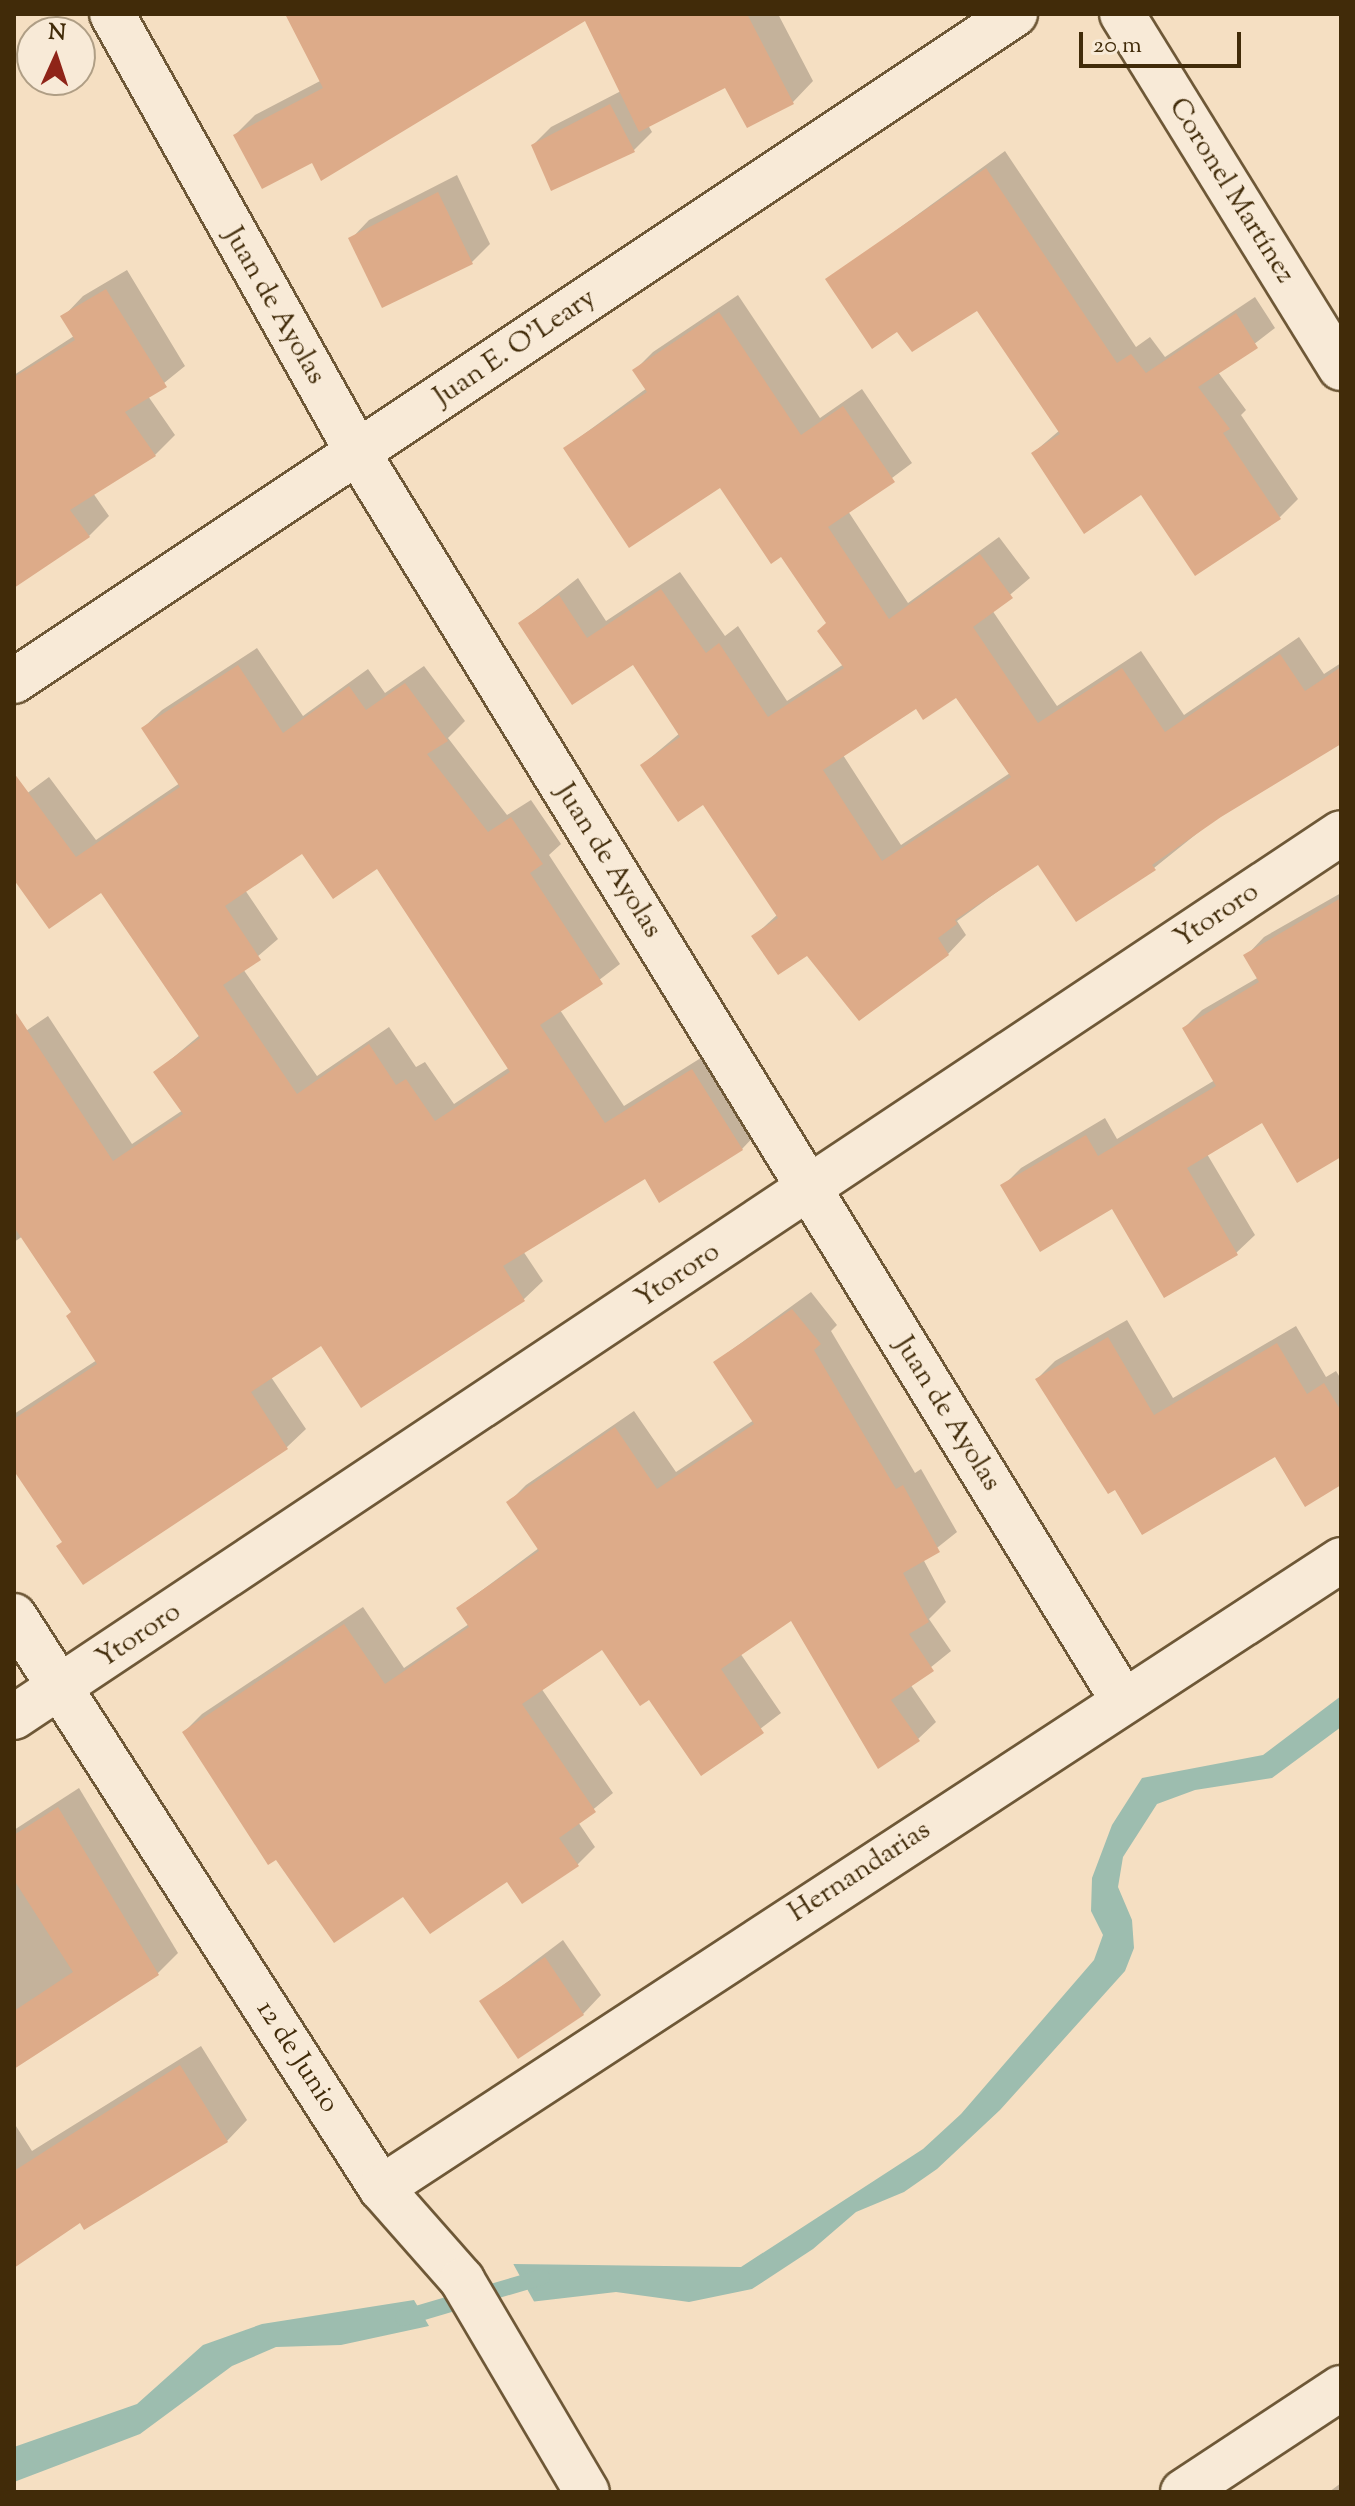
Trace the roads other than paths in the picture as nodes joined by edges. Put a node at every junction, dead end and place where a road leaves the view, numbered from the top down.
1 (112, 14) edge
2 (1015, 14) edge
3 (1122, 14) edge
4 (1341, 368) edge
5 (358, 453) junction
6 (14, 681) edge
7 (1341, 833) edge
8 (809, 1188) junction
9 (1341, 1560) edge
10 (14, 1616) edge
11 (60, 1688) junction
12 (1122, 1699) junction
13 (14, 1717) edge
14 (381, 2188) junction
15 (1341, 2388) edge
16 (587, 2492) edge
17 (1183, 2492) edge

1 - 5 street, Juan de Ayolas
2 - 5 street, Juan E. O'Leary
3 - 4 street, Coronel Martínez
5 - 6 street, Juan E. O'Leary
5 - 8 street, Juan de Ayolas
7 - 8 street, Ytororo
8 - 11 street, Ytororo
8 - 12 street, Juan de Ayolas
9 - 12 street, Hernandarias
10 - 11 street, 12 de Junio
11 - 13 street, Ytororo
11 - 14 street, 12 de Junio
12 - 14 street, Hernandarias
14 - 16 street, 12 de Junio
15 - 17 street

